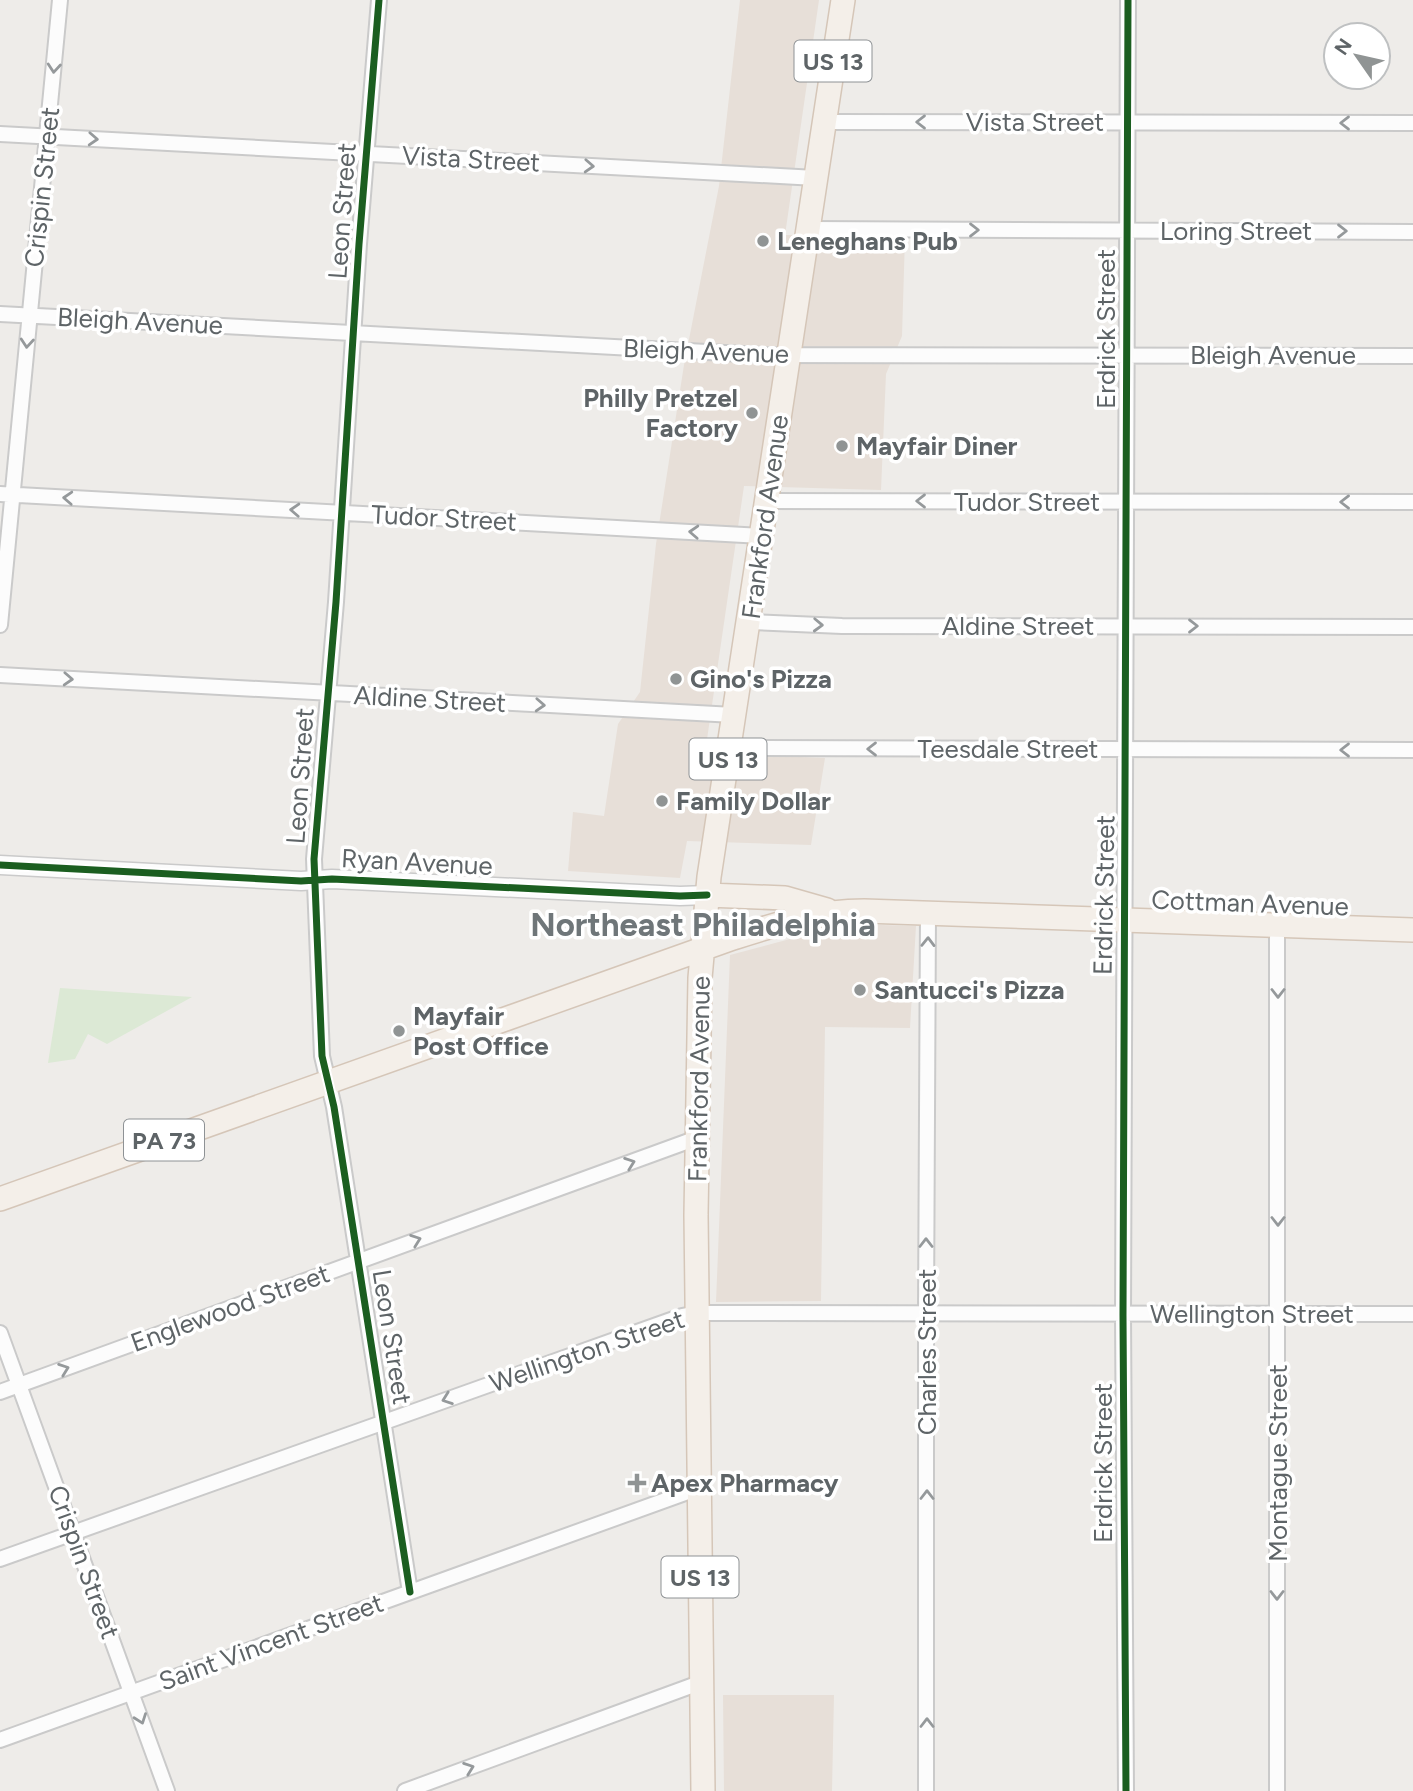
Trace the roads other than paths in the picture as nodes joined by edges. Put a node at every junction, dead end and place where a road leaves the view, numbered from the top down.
1 (60, 0) edge
2 (379, 0) edge
3 (843, 0) edge
4 (1128, 0) edge
5 (824, 122) junction
6 (1128, 122) junction
7 (1413, 123) edge
8 (0, 134) edge
9 (47, 136) junction
10 (367, 154) junction
11 (816, 178) junction
12 (808, 229) junction
13 (1127, 231) junction
14 (1413, 232) edge
15 (0, 314) edge
16 (29, 315) junction
17 (354, 333) junction
18 (789, 355) junction
19 (1126, 355) junction
20 (1413, 356) edge
21 (6, 495) edge
22 (767, 501) junction
23 (1126, 502) junction
24 (1413, 502) edge
25 (342, 513) junction
26 (762, 536) junction
27 (750, 622) junction
28 (0, 625) edge
29 (1125, 626) junction
30 (1413, 627) edge
31 (0, 675) edge
32 (327, 693) junction
33 (734, 715) junction
34 (730, 748) junction
35 (1124, 749) junction
36 (1413, 750) edge
37 (0, 864) edge
38 (315, 879) junction
39 (707, 895) junction
40 (833, 912) junction
41 (928, 913) junction
42 (1124, 920) junction
43 (1278, 925) junction
44 (1413, 930) edge
45 (702, 950) junction
46 (328, 1082) junction
47 (697, 1139) junction
48 (0, 1199) edge
49 (358, 1261) junction
50 (697, 1313) junction
51 (926, 1313) junction
52 (1278, 1314) junction
53 (1413, 1314) edge
54 (1123, 1315) junction
55 (0, 1333) edge
56 (19, 1385) junction
57 (0, 1392) edge
58 (384, 1422) junction
59 (699, 1488) junction
60 (73, 1533) junction
61 (0, 1559) edge
62 (410, 1592) junction
63 (702, 1682) junction
64 (131, 1693) junction
65 (0, 1740) edge
66 (167, 1791) edge
67 (405, 1791) edge
68 (703, 1791) edge
69 (926, 1791) edge
70 (1126, 1791) edge
71 (1278, 1791) edge

1 -> 9 street, Crispin Street
2 - 10 street, Leon Street
3 - 5 main road, Frankford Avenue / US 13
4 - 6 street, Erdrick Street
6 -> 5 street, Vista Street
5 - 11 main road, Frankford Avenue / US 13
7 -> 6 street, Vista Street
6 - 13 street, Erdrick Street
8 - 9 street, Vista Street
9 -> 10 street, Vista Street
9 - 16 street, Crispin Street
10 -> 11 street, Vista Street
10 - 17 street, Leon Street
11 - 12 main road, Frankford Avenue / US 13
12 -> 13 street, Loring Street
12 - 18 main road, Frankford Avenue / US 13
13 -> 14 street, Loring Street
13 - 19 street, Erdrick Street
15 - 16 street, Bleigh Avenue
16 - 17 street, Bleigh Avenue
16 -> 21 street, Crispin Street
17 - 18 street, Bleigh Avenue
17 - 25 street, Leon Street
18 - 19 street, Bleigh Avenue
18 - 22 main road, Frankford Avenue / US 13
19 - 20 street, Bleigh Avenue
19 - 23 street, Erdrick Street
25 -> 21 street, Tudor Street
21 - 28 street, Crispin Street
23 -> 22 street, Tudor Street
22 - 26 main road, Frankford Avenue / US 13
24 -> 23 street, Tudor Street
23 - 29 street, Erdrick Street
26 -> 25 street, Tudor Street
25 - 32 street, Leon Street
26 - 27 main road, Frankford Avenue / US 13
27 -> 29 street, Aldine Street
27 - 33 main road, Frankford Avenue / US 13
29 -> 30 street, Aldine Street
29 - 35 street, Erdrick Street
31 -> 32 street, Aldine Street
32 -> 33 street, Aldine Street
32 - 38 street, Leon Street
33 - 34 main road, Frankford Avenue / US 13
35 -> 34 street, Teesdale Street
34 - 39 main road, Frankford Avenue / US 13
36 -> 35 street, Teesdale Street
35 - 42 street, Erdrick Street
37 - 38 street, Ryan Avenue
38 - 39 street, Ryan Avenue
38 - 46 street, Leon Street
39 - 40 main road
39 - 45 main road, Frankford Avenue / US 13
40 - 41 main road, Cottman Avenue / PA 73
40 - 45 main road, Cottman Avenue / PA 73
41 - 42 main road, Cottman Avenue / PA 73
51 -> 41 street, Charles Street
42 - 43 main road, Cottman Avenue / PA 73
42 - 54 street, Erdrick Street
43 - 44 main road, Cottman Avenue / PA 73
43 -> 52 street, Montague Street
45 - 46 main road, Cottman Avenue / PA 73
45 - 47 main road, Frankford Avenue / US 13
46 - 48 main road, Cottman Avenue / PA 73
46 - 49 street, Leon Street
49 -> 47 street, Englewood Street
47 - 50 main road, Frankford Avenue / US 13
56 -> 49 street, Englewood Street
49 - 58 street, Leon Street
50 - 51 street, Wellington Street
50 -> 58 street, Wellington Street
50 - 59 main road, Frankford Avenue / US 13
51 - 54 street, Wellington Street
69 -> 51 street, Charles Street
52 - 53 street, Wellington Street
52 - 54 street, Wellington Street
52 -> 71 street, Montague Street
54 - 70 street, Erdrick Street
55 - 56 street, Crispin Street
56 - 57 street, Englewood Street
56 - 60 street, Crispin Street
58 - 60 street, Wellington Street
58 - 62 street, Leon Street
59 - 62 street, Saint Vincent Street
59 - 63 main road, Frankford Avenue / US 13
60 - 61 street, Wellington Street
60 - 64 street, Crispin Street
62 - 64 street, Saint Vincent Street
67 -> 63 street
63 - 68 main road, Frankford Avenue / US 13
64 - 65 street, Saint Vincent Street
64 -> 66 street, Crispin Street

